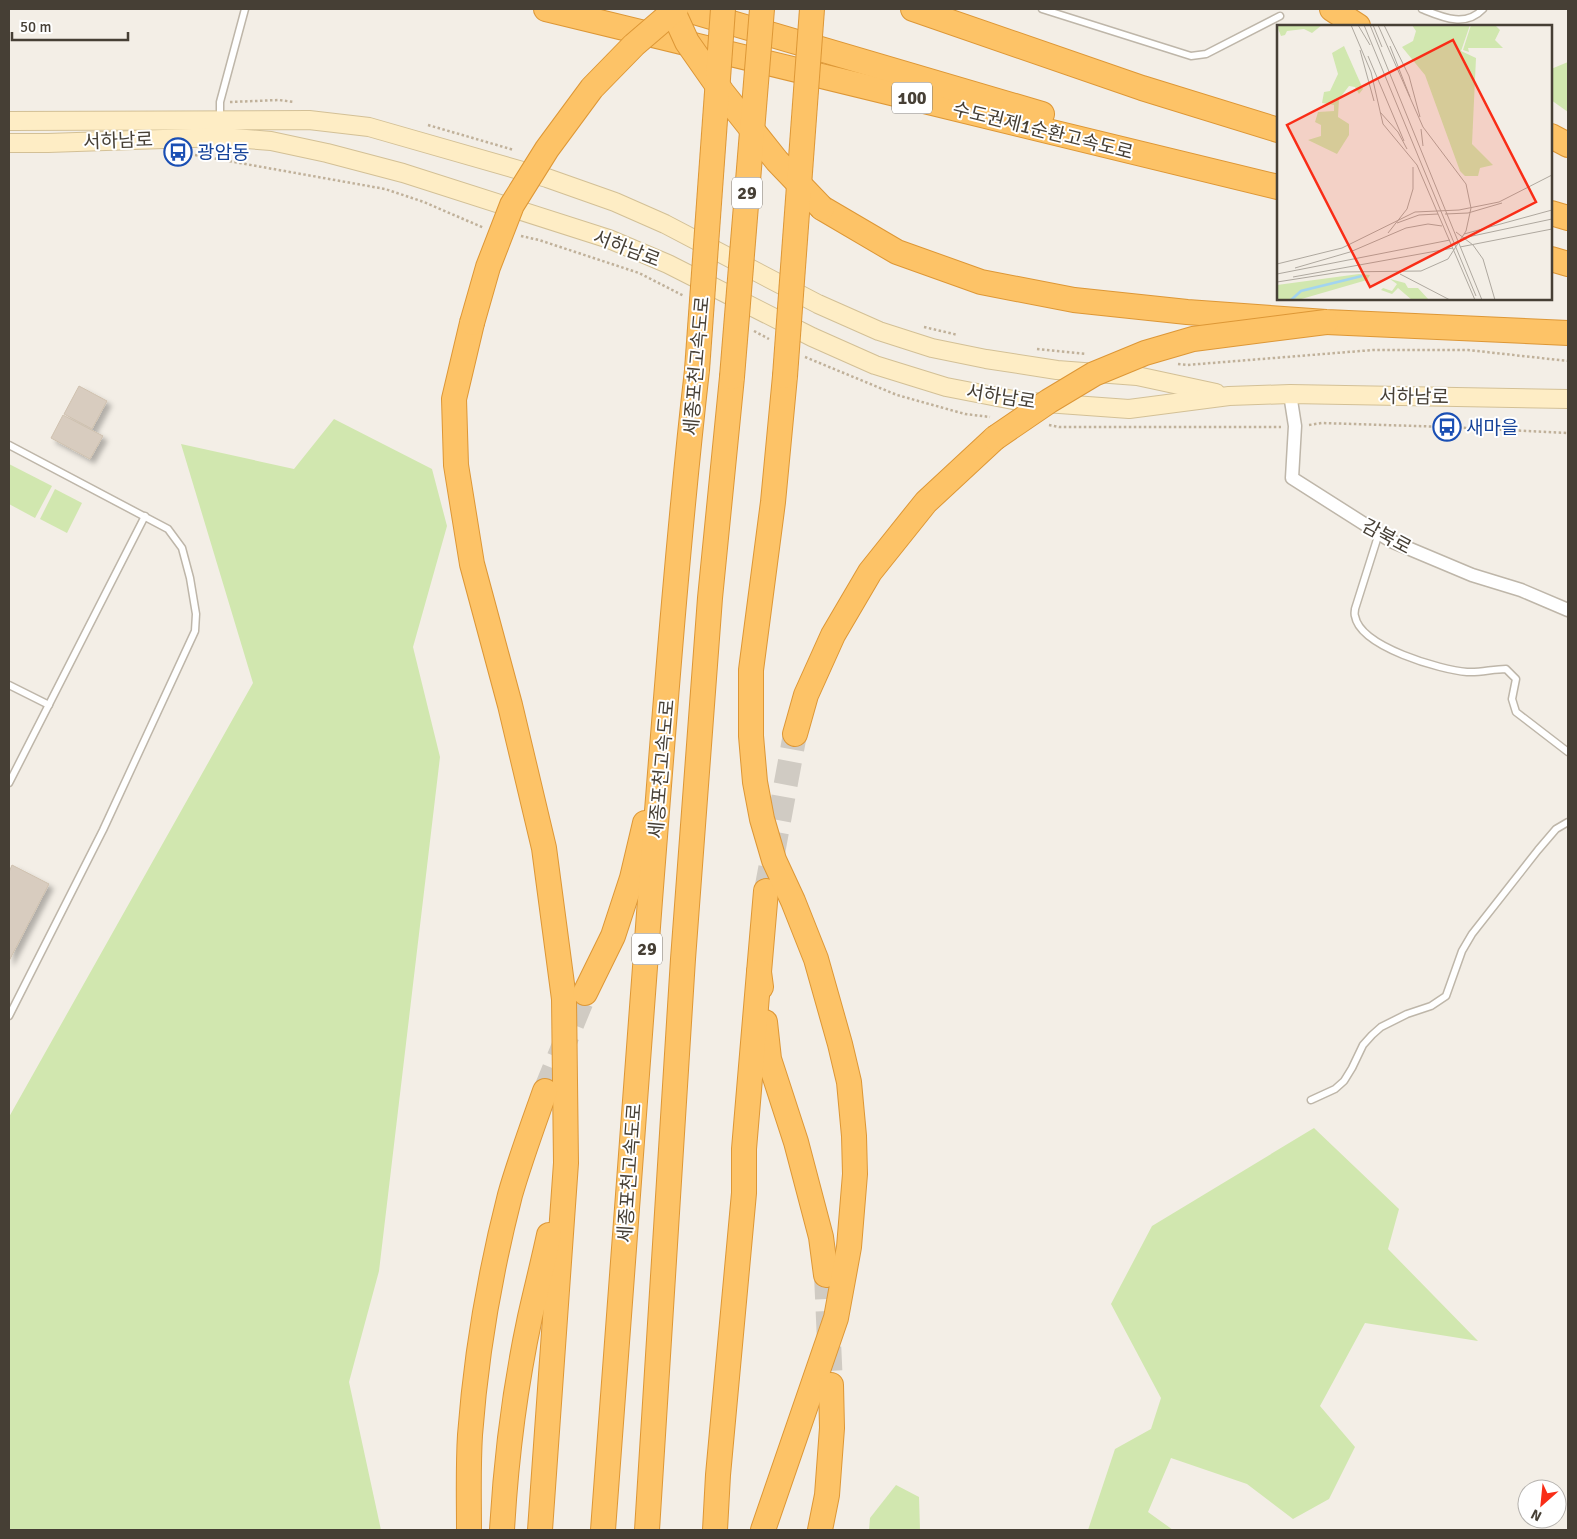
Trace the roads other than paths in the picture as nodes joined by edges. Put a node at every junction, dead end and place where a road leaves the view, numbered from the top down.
1 (245, 9) edge
2 (546, 9) edge
3 (672, 9) edge
4 (676, 9) edge
5 (684, 9) edge
6 (723, 9) edge
7 (762, 9) edge
8 (812, 9) edge
9 (913, 9) edge
10 (1042, 9) edge
11 (1332, 9) edge
12 (1422, 9) edge
13 (1483, 9) edge
14 (1280, 16) dead end
15 (1356, 25) edge
16 (9, 121) edge
17 (220, 129) junction
18 (1277, 130) edge
19 (1552, 137) edge
20 (9, 143) edge
21 (1568, 145) edge
22 (1277, 183) edge
23 (1277, 187) edge
24 (1552, 213) edge
25 (1568, 218) edge
26 (1552, 259) edge
27 (1568, 264) edge
28 (1326, 322) junction
29 (1568, 333) edge
30 (1290, 394) junction
31 (1229, 396) junction
32 (1568, 399) edge
33 (9, 445) edge
34 (145, 516) junction
35 (1379, 533) junction
36 (1568, 610) edge
37 (9, 685) edge
38 (49, 705) junction
39 (795, 734) tunnel mouth
40 (662, 746) junction
41 (1568, 752) edge
42 (9, 783) edge
43 (1568, 822) edge
44 (766, 891) tunnel mouth
45 (759, 972) junction
46 (585, 993) tunnel mouth
47 (9, 1016) edge
48 (545, 1091) tunnel mouth
49 (1311, 1100) dead end
50 (566, 1163) junction
51 (826, 1275) tunnel mouth
52 (617, 1327) junction
53 (831, 1385) tunnel mouth
54 (469, 1530) edge
55 (502, 1530) edge
56 (540, 1530) edge
57 (589, 1530) edge
58 (603, 1530) edge
59 (647, 1530) edge
60 (715, 1530) edge
61 (763, 1530) edge
62 (820, 1530) edge

1 - 17 lane
2 - 23 highway, 수도권제1순환고속도로 / 100
3 - 28 highway, bridge
4 - 50 highway, bridge
5 - 22 highway, 수도권제1순환고속도로 / 100
6 - 40 highway, 세종포천고속도로 / 29, bridge
7 - 59 highway, 세종포천고속도로 / 29, bridge
8 - 61 highway, bridge
9 - 18 highway
10 - 14 lane
11 - 15 highway
12 - 13 lane
16 - 17 main road, 서하남로
17 - 20 main road, 서하남로
17 - 31 main road, 서하남로
17 - 31 main road, 서하남로
19 - 21 highway
24 - 25 highway
26 - 27 highway
28 - 29 highway
28 - 39 highway, bridge
30 - 31 main road, 서하남로
30 - 32 main road, 서하남로
30 - 35 street, 감북로
33 - 34 lane
34 - 38 lane
34 - 47 lane
35 - 36 street, 감북로
35 - 41 lane
37 - 38 lane
38 - 42 lane
40 - 46 highway
40 - 52 highway, 세종포천고속도로 / 29
43 - 49 lane
44 - 45 highway
45 - 51 highway
45 - 60 highway
48 - 54 highway
50 - 55 highway
50 - 56 highway
52 - 57 highway
52 - 58 highway, 세종포천고속도로 / 29
53 - 62 highway

